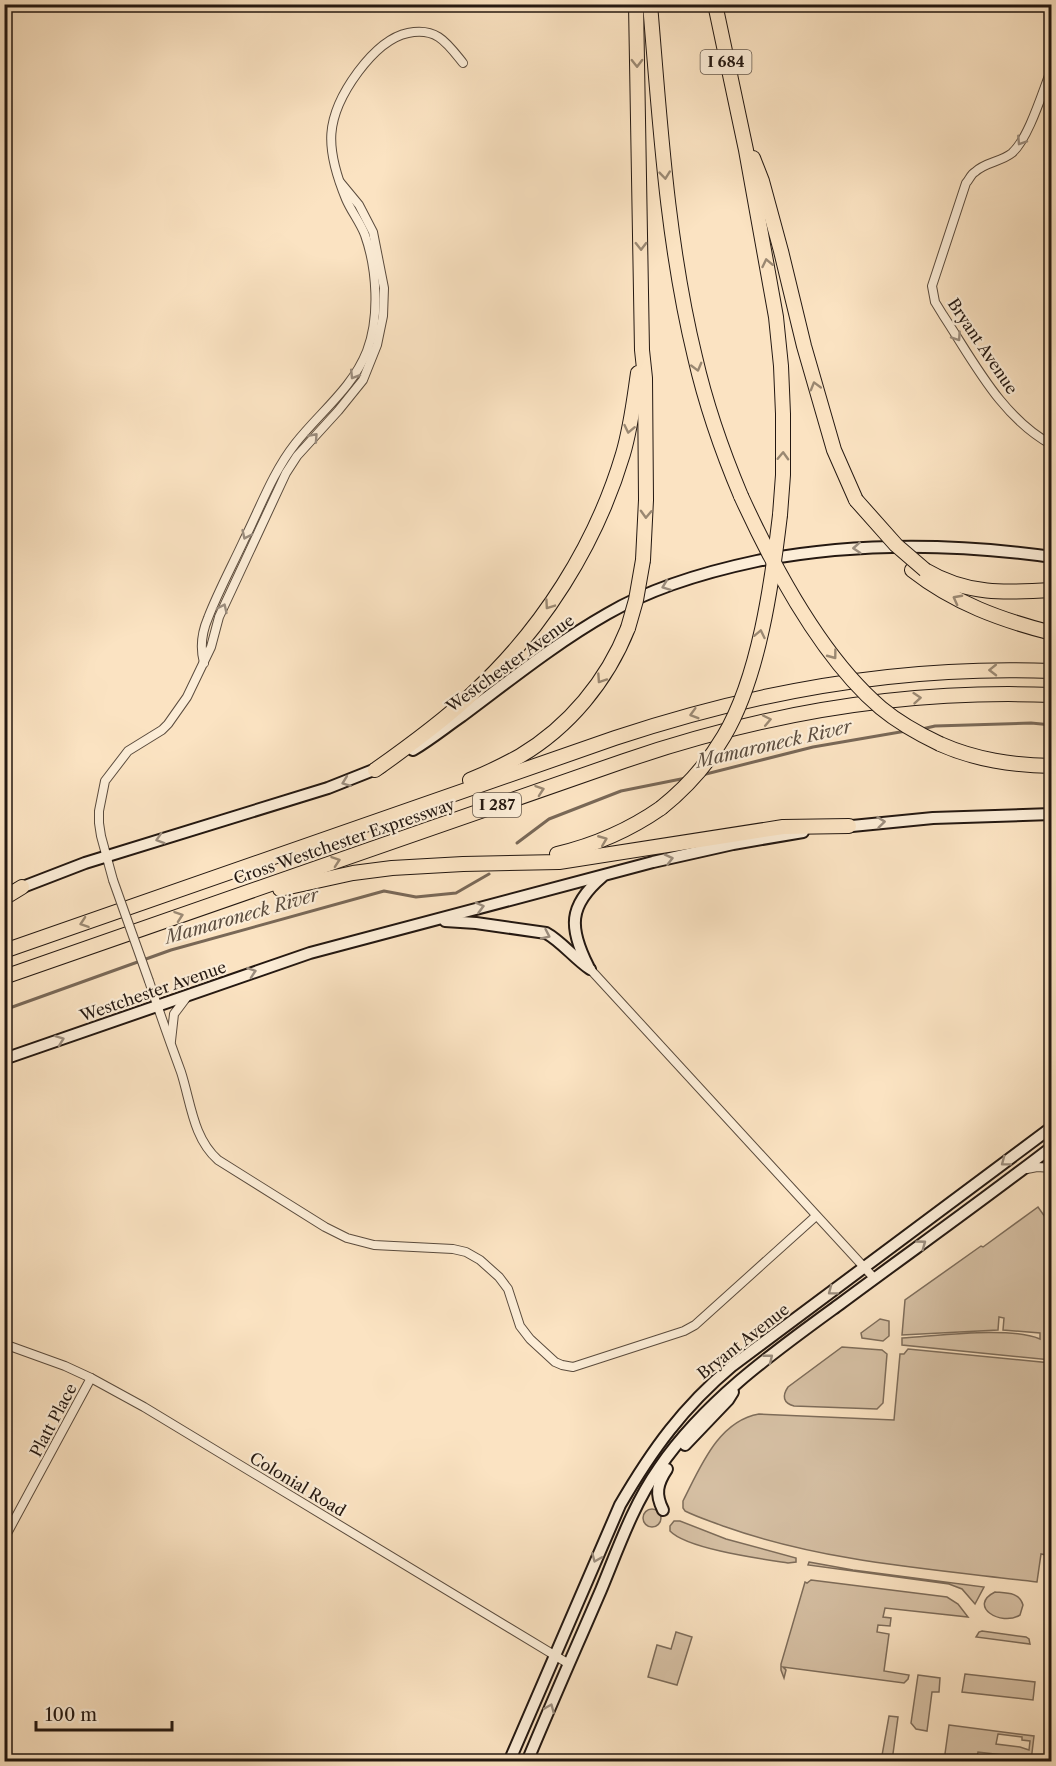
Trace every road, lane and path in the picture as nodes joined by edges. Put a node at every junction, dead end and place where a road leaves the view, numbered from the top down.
1 (636, 4) edge
2 (650, 4) edge
3 (715, 4) edge
4 (463, 63) dead end
5 (1052, 68) edge
6 (740, 120) junction
7 (642, 350) junction
8 (1052, 445) edge
9 (1052, 557) edge
10 (919, 570) junction
11 (1052, 590) edge
12 (1052, 633) edge
13 (1052, 671) edge
14 (1052, 695) edge
15 (1052, 766) edge
16 (375, 770) junction
17 (397, 814) junction
18 (1052, 814) edge
19 (849, 826) junction
20 (107, 856) junction
21 (463, 864) junction
22 (604, 875) junction
23 (22, 887) joint
24 (4, 896) edge
25 (202, 908) junction
26 (426, 922) junction
27 (4, 951) edge
28 (590, 969) junction
29 (4, 976) edge
30 (189, 994) junction
31 (157, 1005) junction
32 (171, 1046) junction
33 (4, 1059) edge
34 (1052, 1127) edge
35 (1052, 1147) edge
36 (1052, 1168) edge
37 (1020, 1172) junction
38 (816, 1216) junction
39 (864, 1267) junction
40 (874, 1278) junction
41 (4, 1344) edge
42 (91, 1378) junction
43 (743, 1378) junction
44 (663, 1510) dead end
45 (4, 1539) edge
46 (555, 1654) junction
47 (569, 1664) junction
48 (509, 1761) edge
49 (527, 1761) edge

1 -> 7 highway
2 -> 15 highway, bridge
3 - 6 highway, I 684
4 - 20 street
5 -> 8 street, Bryant Avenue
10 -> 6 highway, bridge
21 -> 6 highway, bridge
7 -> 16 highway
7 -> 17 highway, bridge
9 -> 16 main road, Westchester Avenue
10 - 11 highway
12 -> 10 highway
13 -> 17 highway, Cross Westchester Expressway / I 287
25 -> 14 highway, Cross Westchester Expressway / I 287
16 -> 20 main road, Westchester Avenue
17 -> 27 highway, Cross Westchester Expressway / I 287
19 -> 18 main road, Westchester Avenue
19 - 21 highway
22 -> 19 main road, Westchester Avenue
20 - 23 main road, Westchester Avenue
20 - 31 street, bridge
21 - 25 highway
26 -> 22 main road, Westchester Avenue
22 - 28 main road
23 - 24 highway
29 -> 25 highway, Cross Westchester Expressway / I 287
26 -> 28 main road
30 -> 26 main road, Westchester Avenue
28 - 38 street
30 - 31 main road, Westchester Avenue
30 - 32 street
31 - 32 street
33 -> 31 main road, Westchester Avenue
32 - 38 street
34 -> 39 main road, Bryant Avenue
35 - 37 main road, Bryant Avenue
36 - 37 street
40 -> 37 main road, Bryant Avenue
38 - 39 street
39 - 40 street
39 -> 46 main road, Bryant Avenue
43 -> 40 main road, Bryant Avenue
41 - 42 street, Colonial Road
42 - 45 street, Platt Place
42 - 46 street, Colonial Road
43 - 44 main road
43 - 47 main road, Bryant Avenue
46 - 47 street, Colonial Road
46 - 48 main road, Bryant Avenue
49 -> 47 main road, Bryant Avenue

